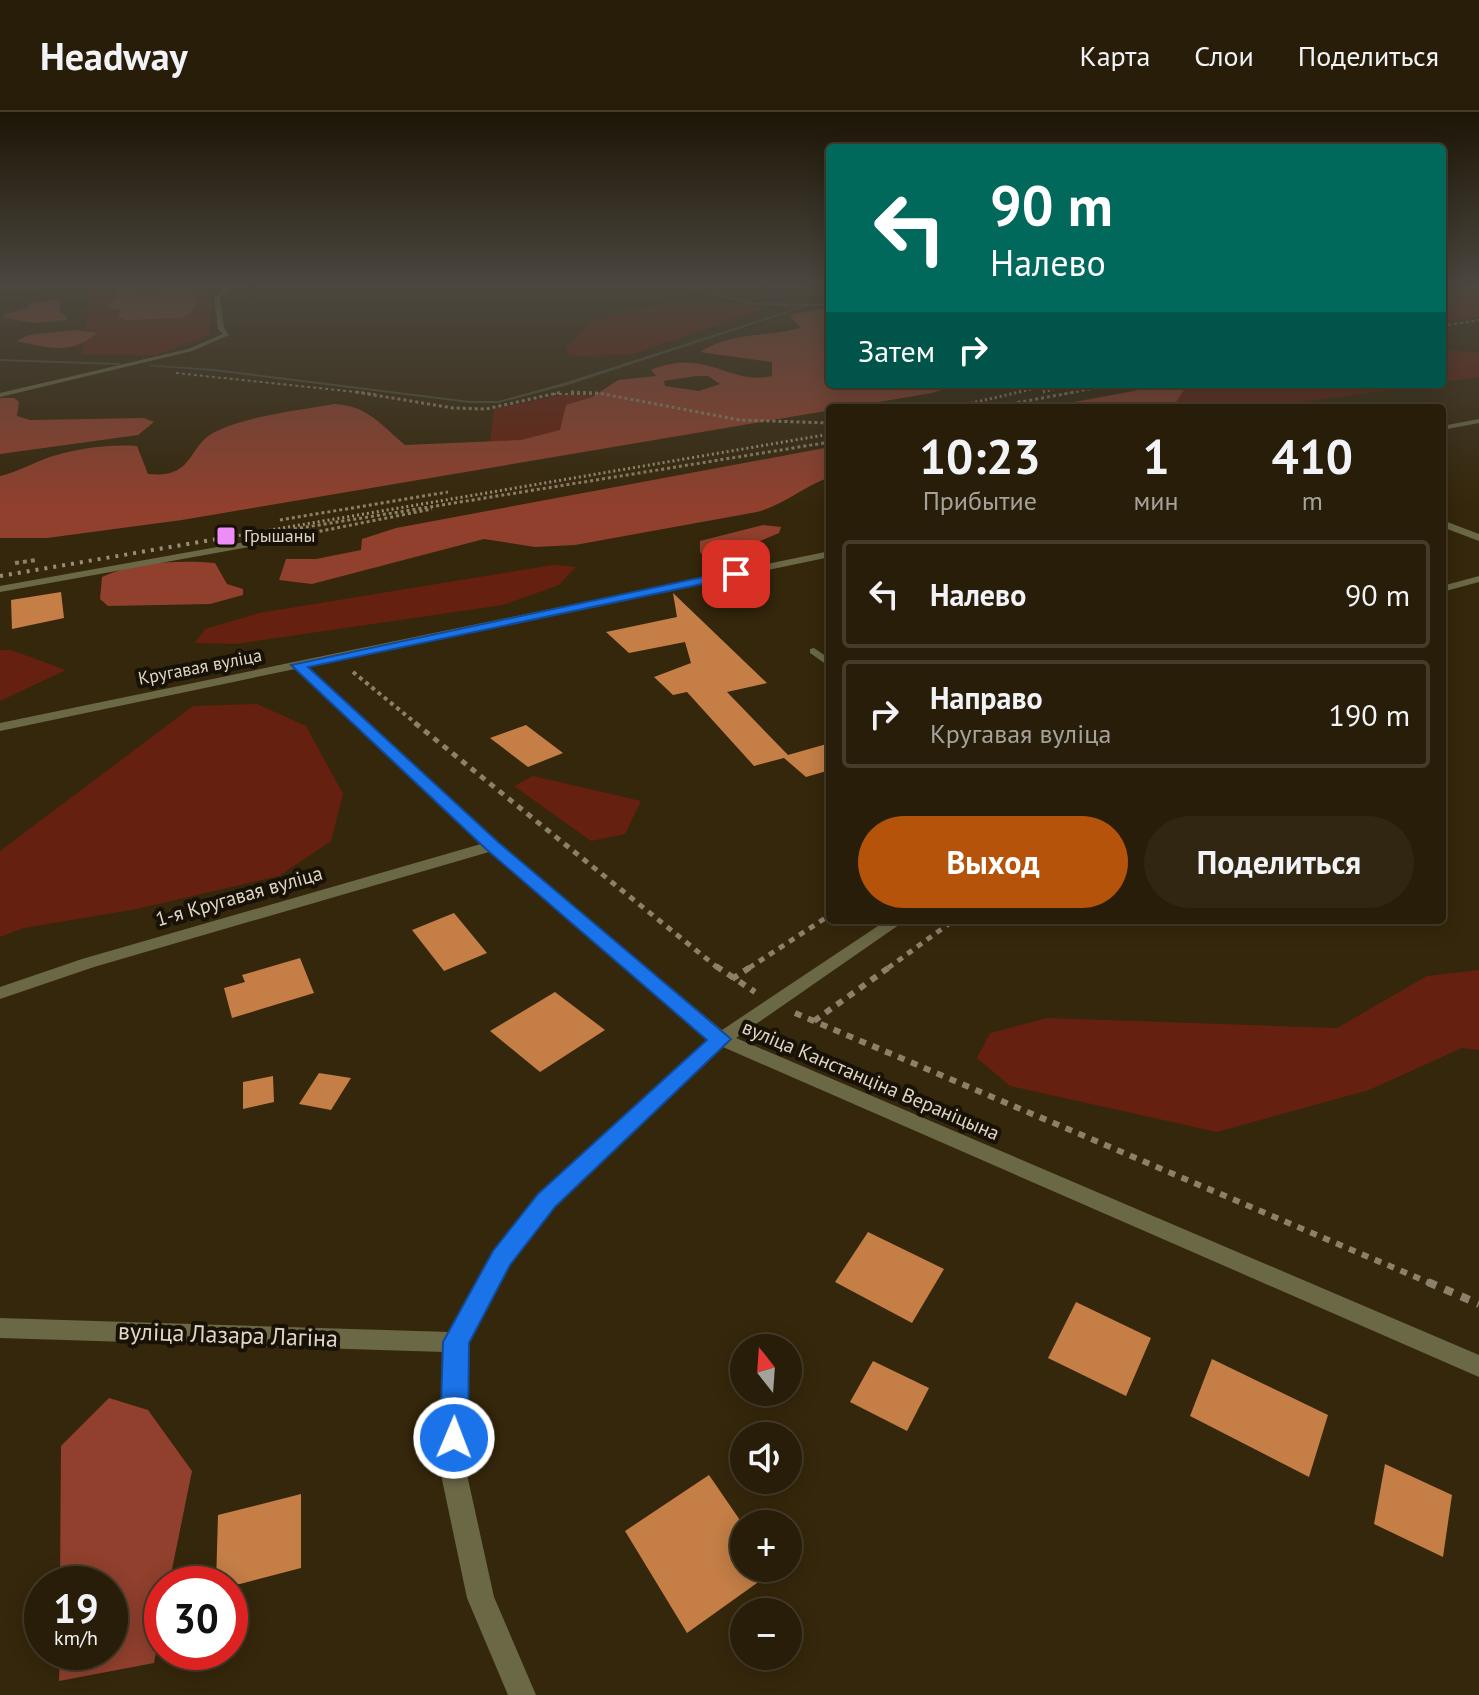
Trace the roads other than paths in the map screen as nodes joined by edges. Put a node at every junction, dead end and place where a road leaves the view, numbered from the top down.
1 (163, 357) edge
2 (0, 395) edge
3 (1479, 421) edge
4 (1446, 427) edge
5 (1446, 525) edge
6 (1479, 538) edge
7 (279, 539) road end
8 (826, 555) edge
9 (1479, 579) edge
10 (1446, 588) edge
11 (0, 589) edge
12 (814, 651) dead end
13 (826, 661) edge
14 (298, 665) junction
15 (0, 727) edge
16 (492, 846) junction
17 (892, 924) edge
18 (0, 993) edge
19 (721, 1039) junction
20 (0, 1328) edge
21 (456, 1342) junction
22 (1479, 1366) edge
23 (522, 1695) edge

1 - 2 lane
3 - 4 street
5 - 6 street
7 - 11 lane
8 - 14 street, Кругавая вуліца
9 - 10 street
12 - 13 lane
14 - 15 street, Кругавая вуліца
14 - 16 street, вуліца Канстанціна Вераніцына
16 - 18 street, 1-я Кругавая вуліца
16 - 19 street, вуліца Канстанціна Вераніцына
17 - 19 street
19 - 21 street
19 - 22 street, вуліца Канстанціна Вераніцына
20 - 21 street, вуліца Лазара Лагіна
21 - 23 street

